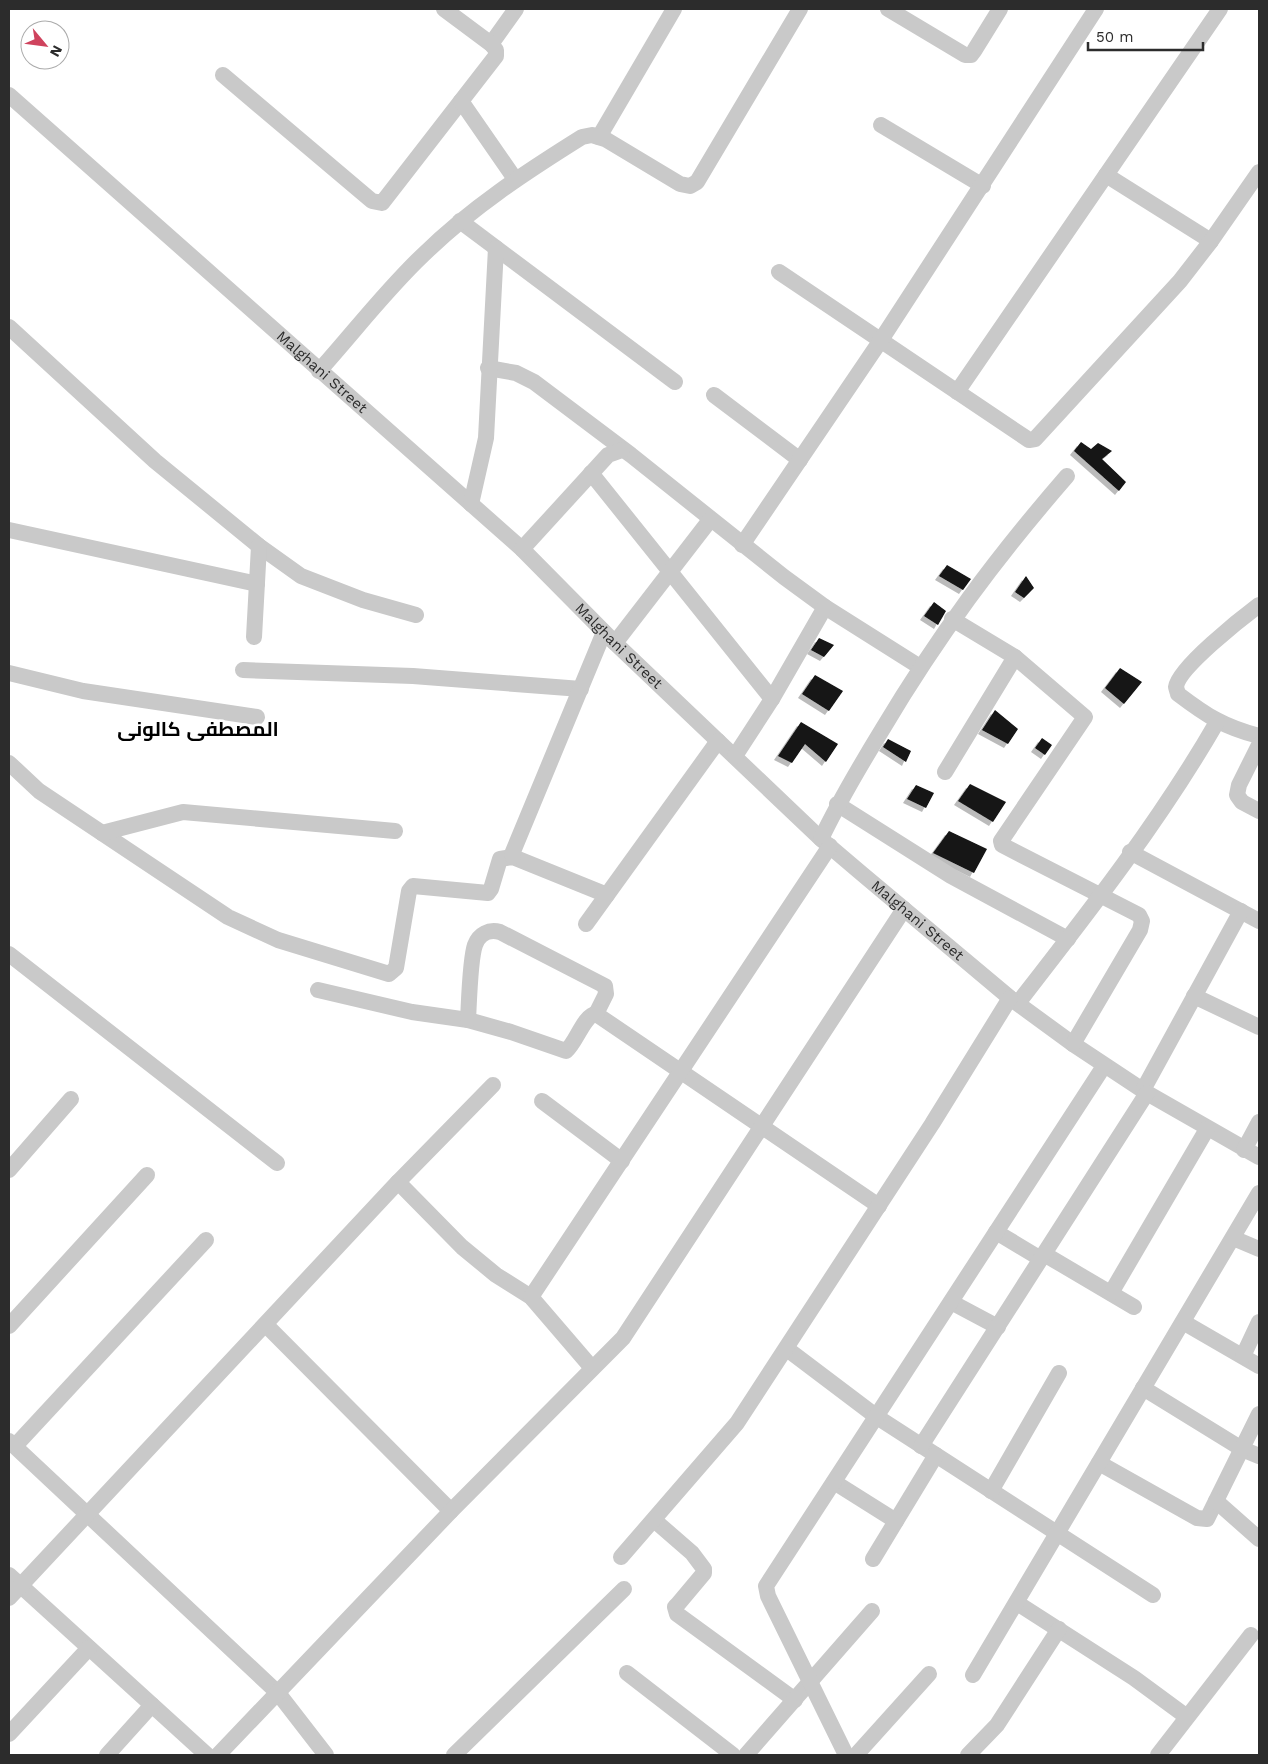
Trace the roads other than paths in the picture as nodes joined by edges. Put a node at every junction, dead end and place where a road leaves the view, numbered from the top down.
1 (444, 9) edge
2 (516, 9) edge
3 (674, 9) edge
4 (800, 9) edge
5 (888, 9) edge
6 (1000, 9) edge
7 (1096, 9) edge
8 (1220, 9) edge
9 (491, 44) junction
10 (223, 75) dead end
11 (9, 95) edge
12 (461, 101) junction
13 (881, 125) dead end
14 (599, 137) junction
15 (1259, 172) edge
16 (1106, 175) junction
17 (516, 179) junction
18 (983, 186) junction
19 (460, 221) junction
20 (1212, 241) junction
21 (496, 248) junction
22 (779, 272) dead end
23 (9, 327) edge
24 (881, 340) junction
25 (488, 368) junction
26 (319, 371) junction
27 (675, 382) dead end
28 (957, 392) junction
29 (714, 395) dead end
30 (622, 450) junction
31 (800, 460) junction
32 (591, 473) junction
33 (1067, 476) dead end
34 (471, 504) junction
35 (710, 520) junction
36 (9, 530) edge
37 (742, 545) junction
38 (259, 546) junction
39 (522, 549) junction
40 (671, 572) junction
41 (257, 584) junction
42 (1259, 605) edge
43 (825, 607) junction
44 (416, 615) dead end
45 (952, 619) junction
46 (254, 637) dead end
47 (609, 637) junction
48 (1015, 657) junction
49 (920, 667) junction
50 (243, 670) dead end
51 (9, 673) edge
52 (581, 689) junction
53 (772, 699) junction
54 (257, 717) dead end
55 (1217, 722) junction
56 (1259, 736) edge
57 (718, 741) junction
58 (1259, 745) edge
59 (735, 756) junction
60 (9, 763) edge
61 (945, 772) dead end
62 (837, 804) junction
63 (1259, 811) edge
64 (395, 831) dead end
65 (102, 833) junction
66 (825, 842) junction
67 (1130, 852) junction
68 (513, 857) junction
69 (1100, 894) junction
70 (607, 895) junction
71 (904, 909) junction
72 (1241, 911) junction
73 (1259, 921) edge
74 (586, 924) dead end
75 (1068, 939) junction
76 (9, 954) edge
77 (318, 990) dead end
78 (1194, 996) junction
79 (1014, 1001) junction
80 (596, 1014) junction
81 (468, 1020) junction
82 (1259, 1027) edge
83 (1073, 1044) junction
84 (1104, 1066) junction
85 (681, 1071) junction
86 (493, 1085) dead end
87 (1145, 1092) junction
88 (71, 1099) dead end
89 (542, 1101) dead end
90 (1259, 1122) edge
91 (762, 1126) junction
92 (1207, 1129) junction
93 (1244, 1150) junction
94 (1259, 1157) edge
95 (622, 1160) junction
96 (277, 1163) dead end
97 (9, 1170) edge
98 (147, 1175) dead end
99 (398, 1182) junction
100 (1259, 1193) edge
101 (878, 1206) junction
102 (996, 1232) junction
103 (1233, 1238) junction
104 (206, 1240) dead end
105 (1259, 1249) edge
106 (1043, 1257) junction
107 (1111, 1293) junction
108 (530, 1298) junction
109 (951, 1302) junction
110 (1134, 1308) dead end
111 (1182, 1322) junction
112 (1259, 1322) edge
113 (266, 1325) junction
114 (9, 1326) edge
115 (998, 1327) junction
116 (787, 1349) junction
117 (1243, 1356) junction
118 (1259, 1366) edge
119 (592, 1368) junction
120 (1059, 1374) dead end
121 (1143, 1388) junction
122 (1259, 1414) edge
123 (877, 1416) junction
124 (12, 1443) edge
125 (922, 1446) junction
126 (1242, 1448) junction
127 (936, 1455) junction
128 (1259, 1456) edge
129 (1099, 1463) junction
130 (834, 1482) junction
131 (991, 1491) junction
132 (1216, 1501) junction
133 (451, 1511) junction
134 (87, 1515) junction
135 (654, 1520) junction
136 (896, 1521) junction
137 (1058, 1534) junction
138 (1259, 1539) edge
139 (622, 1557) dead end
140 (873, 1559) dead end
141 (14, 1580) edge
142 (624, 1589) dead end
143 (1153, 1595) dead end
144 (9, 1598) edge
145 (1016, 1603) junction
146 (872, 1611) dead end
147 (1059, 1629) junction
148 (1251, 1635) dead end
149 (88, 1648) junction
150 (627, 1673) dead end
151 (929, 1674) dead end
152 (973, 1675) dead end
153 (810, 1682) junction
154 (278, 1694) junction
155 (795, 1700) junction
156 (152, 1705) junction
157 (1187, 1717) junction
158 (9, 1734) edge
159 (107, 1755) edge
160 (207, 1755) edge
161 (218, 1755) edge
162 (326, 1755) edge
163 (454, 1755) edge
164 (733, 1755) edge
165 (746, 1755) edge
166 (846, 1755) edge
167 (856, 1755) edge
168 (968, 1755) edge
169 (1158, 1755) edge

1 - 9 street
2 - 9 street
3 - 14 street
4 - 14 street
5 - 6 street
7 - 18 street
8 - 16 street
9 - 12 street
10 - 12 street
11 - 26 street, Malghani Street
12 - 17 street
13 - 18 street
14 - 17 street
15 - 20 street
16 - 20 street
16 - 28 street
17 - 19 street
18 - 24 street
19 - 21 street
19 - 26 street
20 - 28 street
21 - 25 street
21 - 27 street
22 - 24 street
23 - 38 street
24 - 28 street
24 - 31 street
25 - 30 street
25 - 34 street
26 - 34 street, Malghani Street
29 - 31 street
30 - 32 street
30 - 35 street
31 - 37 street
32 - 39 street
32 - 40 street
33 - 45 street
34 - 39 street, Malghani Street
35 - 37 street
35 - 40 street
36 - 41 street
37 - 43 street
38 - 41 street
38 - 44 street
39 - 47 street, Malghani Street
40 - 47 street
40 - 53 street
41 - 46 street
42 - 55 street
43 - 49 street
43 - 53 street
45 - 48 street
45 - 49 street
47 - 52 street
47 - 57 street, Malghani Street
48 - 61 street
48 - 69 street
49 - 62 street
50 - 52 street
51 - 54 street
52 - 68 street
53 - 59 street
55 - 56 street
55 - 67 street
57 - 59 street, Malghani Street
57 - 70 street
58 - 63 street
59 - 66 street, Malghani Street
60 - 65 street
62 - 66 street
62 - 75 street
64 - 65 street
65 - 68 street
66 - 71 street, Malghani Street
66 - 85 street
67 - 69 street
67 - 72 street
68 - 70 street
69 - 75 street
69 - 83 street
70 - 74 street
71 - 79 street, Malghani Street
71 - 91 street
72 - 73 street
72 - 78 street
75 - 79 street
76 - 96 street
77 - 81 street
78 - 82 street
78 - 87 street
79 - 83 street, Malghani Street
79 - 101 street
80 - 81 street
80 - 81 street
80 - 85 street
83 - 84 street, Malghani Street
84 - 87 street, Malghani Street
84 - 102 street
85 - 91 street
85 - 95 street
86 - 99 street
87 - 92 street, Malghani Street
87 - 106 street
88 - 97 street
89 - 95 street
90 - 93 street
91 - 101 street
91 - 119 street
92 - 93 street, Malghani Street
92 - 107 street
93 - 94 street, Malghani Street
95 - 108 street
98 - 114 street
99 - 108 street
99 - 113 street
100 - 103 street
101 - 116 street
102 - 106 street
102 - 109 street
103 - 105 street
103 - 111 street
104 - 124 street
106 - 107 street
106 - 115 street
107 - 110 street
108 - 119 street
109 - 115 street
109 - 123 street
111 - 117 street
111 - 121 street
112 - 117 street
113 - 133 street
113 - 134 street
115 - 125 street
116 - 123 street
116 - 135 street
117 - 118 street
119 - 133 street
120 - 131 street
121 - 126 street
121 - 129 street
122 - 126 street
123 - 125 street
123 - 130 street
124 - 134 street
125 - 127 street
126 - 128 street
126 - 132 street
127 - 131 street
127 - 136 street
129 - 132 street
129 - 137 street
130 - 136 street
130 - 153 street
131 - 137 street
132 - 138 street
133 - 154 street
134 - 141 street
134 - 154 street
135 - 139 street
135 - 155 street
136 - 140 street
137 - 143 street
137 - 145 street
141 - 144 street
141 - 149 street
142 - 163 street
145 - 147 street
145 - 152 street
146 - 153 street
147 - 157 street
147 - 168 street
148 - 157 street
149 - 156 street
149 - 158 street
150 - 164 street
151 - 167 street
153 - 155 street
153 - 166 street
154 - 161 street
154 - 162 street
155 - 165 street
156 - 159 street
156 - 160 street
157 - 169 street

